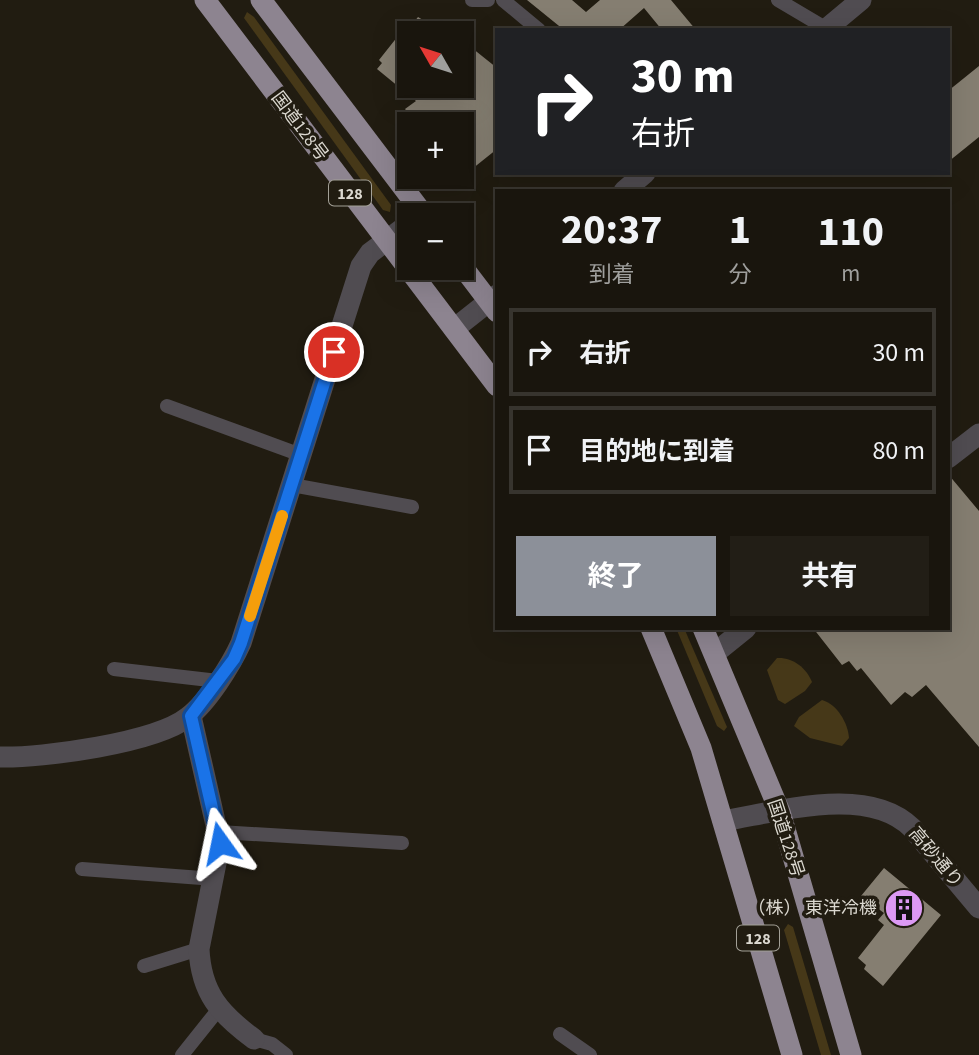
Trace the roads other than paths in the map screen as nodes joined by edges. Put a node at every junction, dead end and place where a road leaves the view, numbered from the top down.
1 (205, 0) edge
2 (261, 0) edge
3 (472, 0) edge
4 (488, 0) edge
5 (503, 0) edge
6 (778, 0) edge
7 (861, 0) edge
8 (537, 28) edge
9 (825, 28) edge
10 (828, 28) edge
11 (643, 175) edge
12 (626, 189) edge
13 (409, 203) edge
14 (397, 232) edge
15 (386, 240) junction
16 (474, 280) edge
17 (494, 303) edge
18 (454, 329) junction
19 (495, 383) edge
20 (167, 406) dead end
21 (979, 434) edge
22 (301, 455) junction
23 (950, 456) edge
24 (292, 485) junction
25 (412, 507) dead end
26 (652, 630) edge
27 (705, 630) edge
28 (744, 630) edge
29 (715, 653) junction
30 (114, 669) dead end
31 (218, 681) junction
32 (191, 716) junction
33 (0, 757) edge
34 (780, 812) junction
35 (723, 821) junction
36 (219, 832) junction
37 (402, 844) dead end
38 (82, 869) dead end
39 (215, 879) junction
40 (979, 908) edge
41 (199, 948) junction
42 (144, 966) dead end
43 (218, 1010) junction
44 (560, 1034) dead end
45 (254, 1040) joint
46 (182, 1055) edge
47 (286, 1055) edge
48 (590, 1055) edge
49 (792, 1055) edge
50 (851, 1055) edge

1 - 15 highway, 国道128号 / 128
2 - 13 highway, 128
3 - 4 lane
5 - 8 lane
6 - 9 lane
7 - 10 street
11 - 12 street
14 - 15 street
15 - 18 highway, 国道128号 / 128
15 - 22 street
16 - 17 highway
17 - 18 street
18 - 19 highway, 国道128号 / 128
20 - 22 lane
21 - 23 street
22 - 24 street
24 - 25 lane
24 - 31 street
26 - 35 highway, 128
27 - 29 highway, 国道128号
28 - 29 street
29 - 34 highway, 国道128号
30 - 31 lane
31 - 32 street
32 - 33 street
32 - 36 street
34 - 35 street, 高砂通り
34 - 40 street, 高砂通り
34 - 50 highway, 国道128号
35 - 49 highway, 128
36 - 37 lane
36 - 39 street
38 - 39 lane
39 - 41 street
41 - 42 lane
41 - 43 street
43 - 45 street
43 - 46 lane
44 - 48 lane
45 - 47 lane

